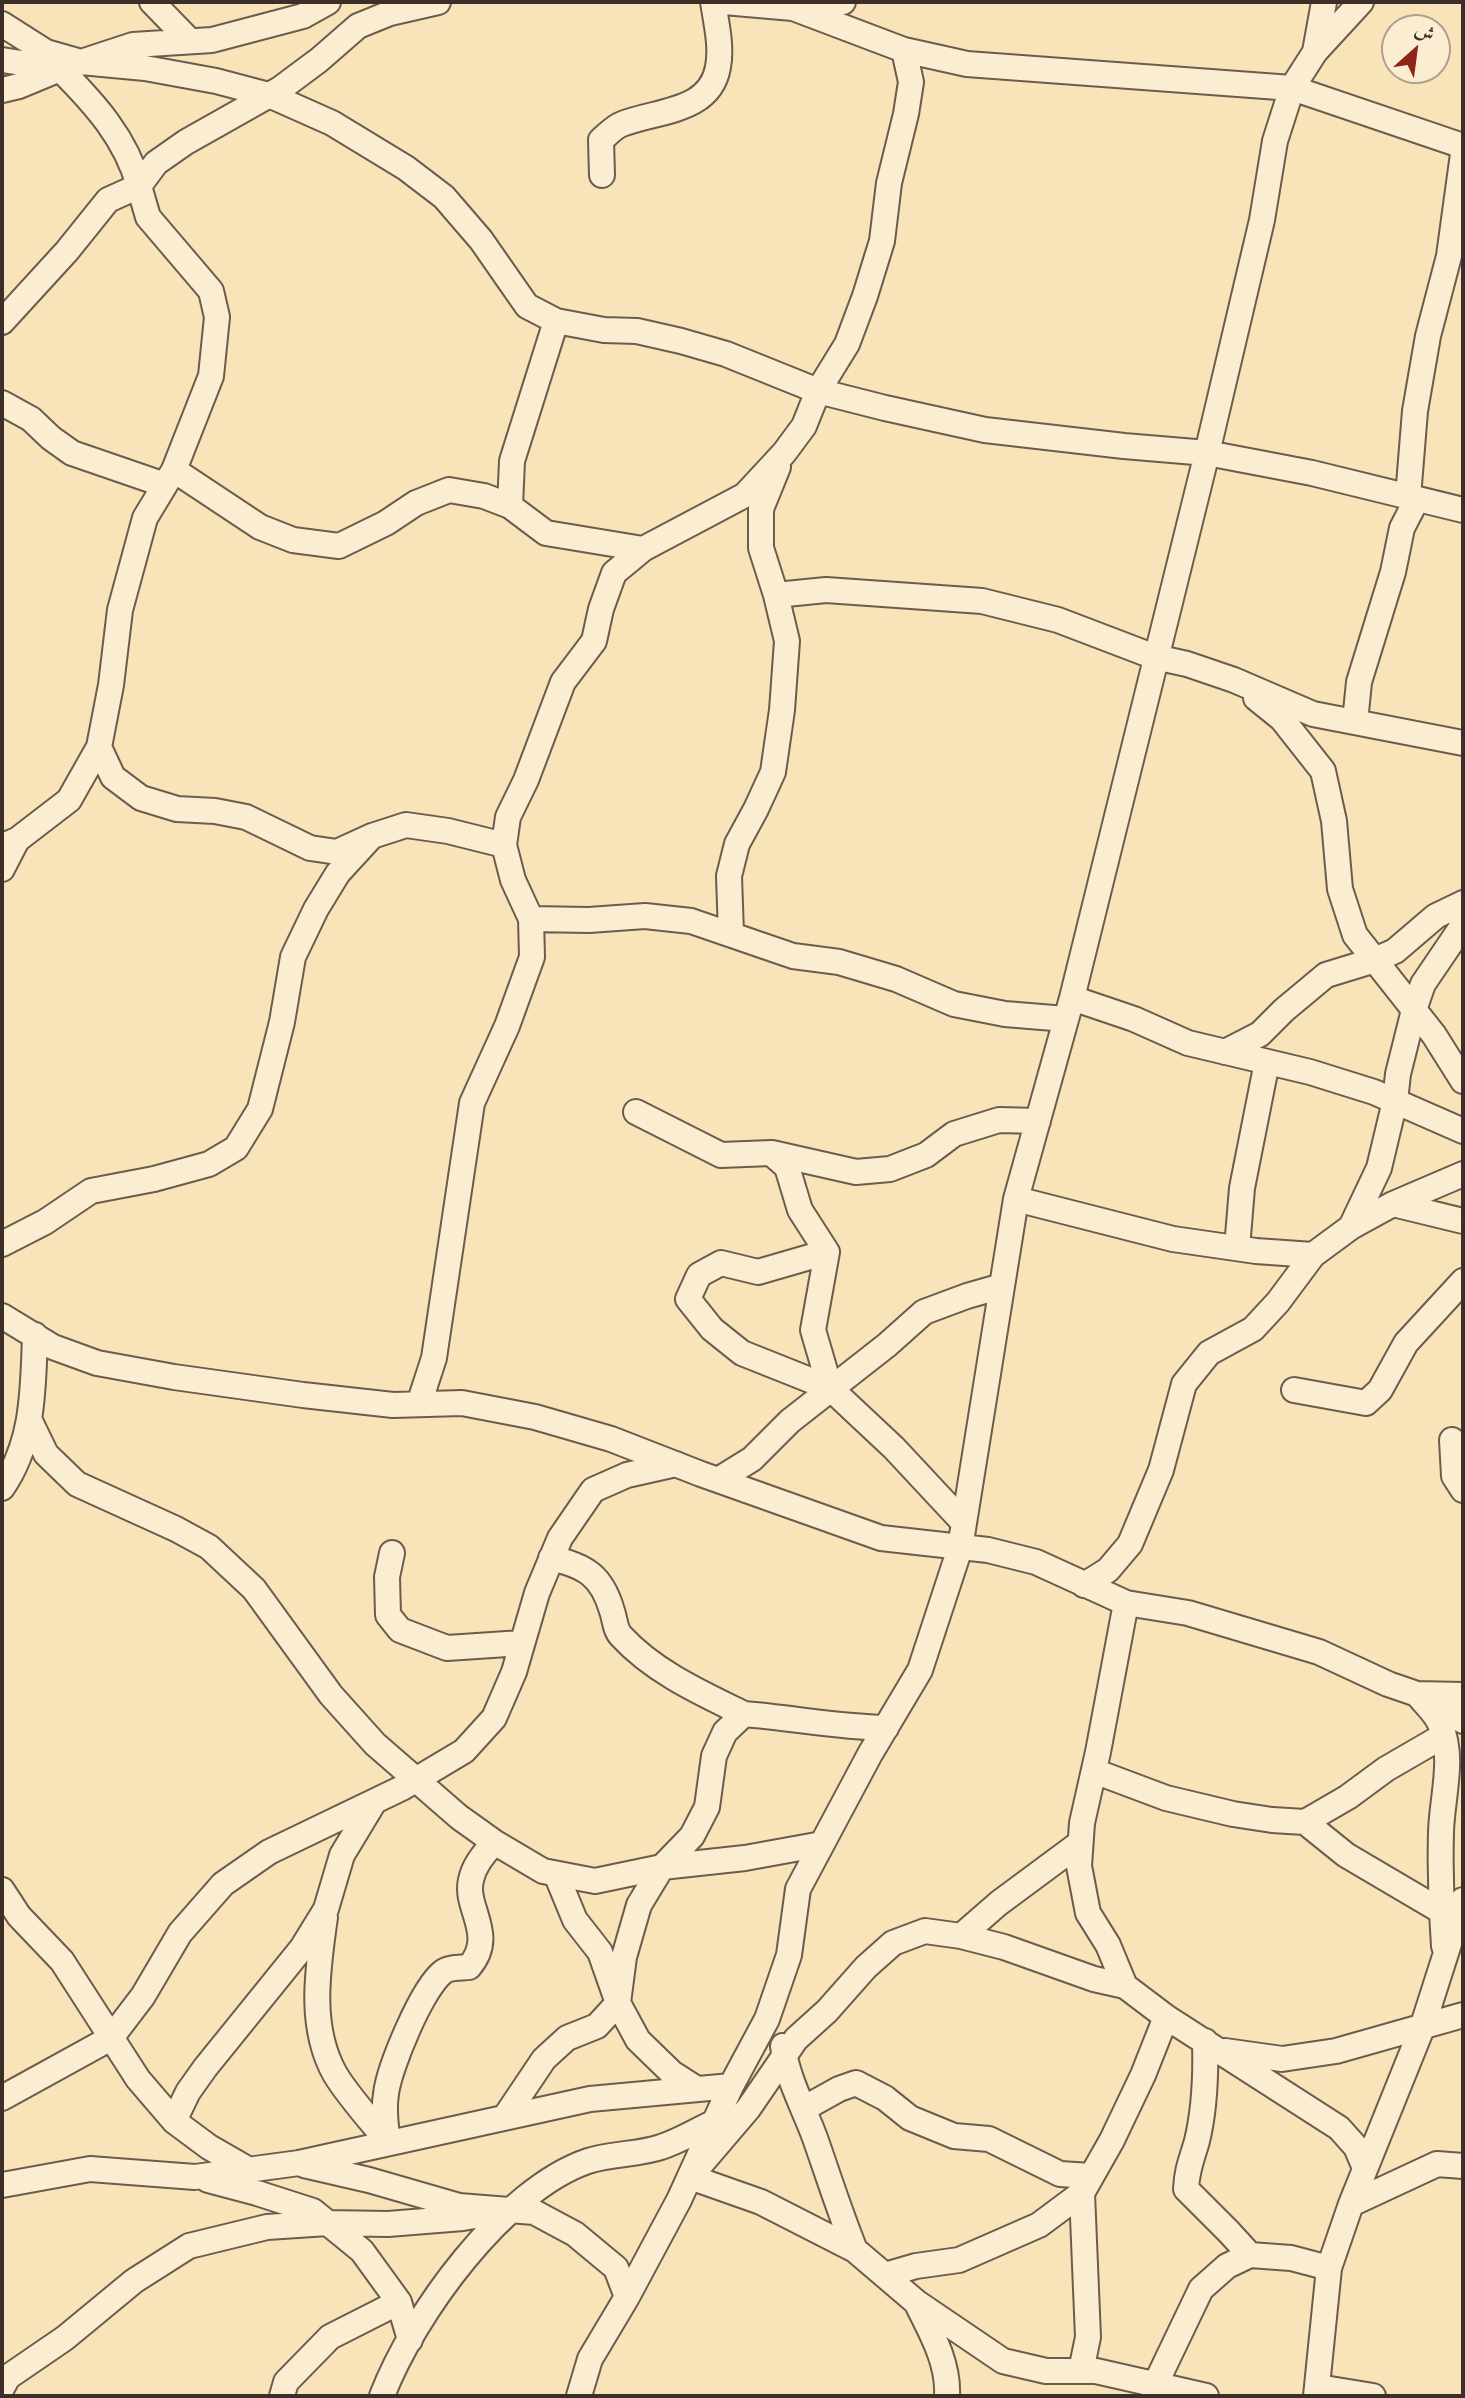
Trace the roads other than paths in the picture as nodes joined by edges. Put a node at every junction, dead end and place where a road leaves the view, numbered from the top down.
1 (152, 2) edge
2 (328, 2) edge
3 (438, 2) edge
4 (713, 2) edge
5 (724, 2) edge
6 (843, 2) edge
7 (1324, 2) edge
8 (1361, 2) edge
9 (755, 3) edge
10 (793, 8) junction
11 (2, 24) edge
12 (190, 41) junction
13 (904, 50) junction
14 (1315, 52) junction
15 (2, 60) edge
16 (70, 65) junction
17 (1292, 88) junction
18 (2, 90) edge
19 (269, 95) junction
20 (1463, 146) edge
21 (1463, 154) edge
22 (602, 175) dead end
23 (139, 186) junction
24 (4, 316) edge
25 (556, 320) junction
26 (818, 391) junction
27 (2, 403) edge
28 (784, 453) junction
29 (1207, 453) junction
30 (169, 477) junction
31 (1413, 498) junction
32 (510, 506) junction
33 (1463, 510) edge
34 (643, 550) junction
35 (776, 595) junction
36 (1155, 657) junction
37 (1234, 680) junction
38 (1355, 722) junction
39 (1463, 743) edge
40 (99, 747) junction
41 (373, 836) junction
42 (10, 843) edge
43 (504, 845) junction
44 (2, 869) edge
45 (1463, 903) edge
46 (531, 919) junction
47 (1463, 925) edge
48 (731, 934) junction
49 (1375, 960) junction
50 (1069, 1008) junction
51 (1414, 1010) junction
52 (1225, 1052) junction
53 (1267, 1062) junction
54 (1463, 1081) edge
55 (1395, 1101) junction
56 (636, 1112) dead end
57 (1038, 1121) junction
58 (1463, 1131) edge
59 (771, 1153) junction
60 (1463, 1174) edge
61 (1016, 1199) junction
62 (1393, 1204) junction
63 (1463, 1221) edge
64 (1351, 1227) junction
65 (2, 1244) edge
66 (1237, 1248) junction
67 (827, 1252) junction
68 (1313, 1255) junction
69 (1463, 1281) edge
70 (1002, 1286) junction
71 (13, 1321) edge
72 (830, 1388) junction
73 (1293, 1390) dead end
74 (419, 1404) junction
75 (30, 1421) junction
76 (1451, 1440) dead end
77 (676, 1464) junction
78 (718, 1480) junction
79 (2, 1488) edge
80 (1463, 1490) edge
81 (964, 1523) junction
82 (960, 1548) junction
83 (392, 1553) dead end
84 (551, 1558) junction
85 (1084, 1584) junction
86 (1126, 1603) junction
87 (522, 1643) junction
88 (1417, 1694) junction
89 (1463, 1695) edge
90 (744, 1714) junction
91 (1463, 1721) edge
92 (886, 1728) junction
93 (1443, 1736) junction
94 (1094, 1771) junction
95 (416, 1780) junction
96 (374, 1802) junction
97 (1305, 1822) junction
98 (494, 1842) junction
99 (1080, 1843) junction
100 (822, 1844) junction
101 (662, 1867) junction
102 (556, 1874) junction
103 (2, 1890) edge
104 (1463, 1900) edge
105 (326, 1909) junction
106 (1441, 1911) junction
107 (961, 1936) junction
108 (1445, 1956) junction
109 (779, 1984) junction
110 (1125, 1986) junction
111 (618, 2003) junction
112 (1463, 2015) edge
113 (1166, 2017) junction
114 (1422, 2028) junction
115 (111, 2038) junction
116 (1212, 2046) junction
117 (785, 2056) junction
118 (731, 2086) junction
119 (697, 2089) junction
120 (2, 2098) edge
121 (803, 2109) junction
122 (505, 2117) junction
123 (174, 2120) junction
124 (715, 2122) junction
125 (388, 2143) junction
126 (299, 2163) junction
127 (1463, 2166) edge
128 (1365, 2168) junction
129 (249, 2170) junction
130 (195, 2177) junction
131 (690, 2177) junction
132 (2, 2185) edge
133 (1087, 2185) junction
134 (1351, 2204) junction
135 (512, 2210) junction
136 (328, 2224) junction
137 (855, 2250) junction
138 (1250, 2255) junction
139 (1329, 2268) junction
140 (885, 2275) junction
141 (627, 2297) junction
142 (399, 2302) junction
143 (916, 2302) junction
144 (410, 2340) junction
145 (1081, 2371) junction
146 (1156, 2383) junction
147 (2, 2388) edge
148 (279, 2392) edge
149 (1317, 2392) edge
150 (382, 2396) edge
151 (579, 2396) edge
152 (947, 2396) edge
153 (1206, 2396) edge
154 (1373, 2396) edge

1 - 12 street
2 - 12 street
3 - 19 street
4 - 22 street
5 - 9 street
6 - 10 street
7 - 14 street
8 - 14 street
9 - 10 street
10 - 13 street
11 - 16 street
12 - 16 street
13 - 17 street
13 - 26 street
14 - 17 street
15 - 16 street
16 - 18 street
16 - 19 street
16 - 23 street
17 - 20 street
17 - 29 street
19 - 23 street
19 - 25 street
21 - 31 street
23 - 24 street
23 - 30 street
25 - 26 street
25 - 32 street
26 - 28 street
26 - 29 street
27 - 30 street
28 - 34 street
28 - 35 street
29 - 31 street
29 - 36 street
30 - 32 street
30 - 40 street
31 - 33 street
31 - 38 street
32 - 34 street
34 - 43 street
35 - 36 street
35 - 48 street
36 - 37 street
36 - 50 street
37 - 38 street
37 - 49 street
38 - 39 street
40 - 41 street
40 - 42 street
41 - 43 street
41 - 65 street
42 - 44 street
43 - 46 street
45 - 49 street
46 - 48 street
46 - 74 street
47 - 51 street
48 - 50 street
49 - 51 street
49 - 52 street
50 - 52 street
50 - 57 street
51 - 54 street
51 - 55 street
52 - 53 street
53 - 55 street
53 - 66 street
55 - 58 street
55 - 64 street
56 - 59 street
57 - 59 street
57 - 61 street
59 - 67 street
60 - 62 street
61 - 66 street
61 - 70 street
62 - 63 street
62 - 64 street
64 - 68 street
66 - 68 street
67 - 72 street
67 - 72 street
68 - 85 street
69 - 73 street
70 - 72 street
70 - 81 street
71 - 74 street
71 - 75 street
72 - 78 street
72 - 81 street
74 - 77 street
75 - 79 street
75 - 95 street
76 - 80 street
77 - 78 street
77 - 84 street
78 - 82 street
81 - 82 street
82 - 85 street
82 - 92 street
83 - 87 street
84 - 87 street
84 - 90 street
85 - 86 street
86 - 88 street
86 - 94 street
87 - 95 street
88 - 89 street
88 - 91 street
88 - 93 street
90 - 92 street
90 - 101 street
92 - 100 street
93 - 97 street
93 - 106 street
94 - 97 street
94 - 99 street
95 - 96 street
95 - 98 street
96 - 105 street
96 - 115 street
97 - 106 street
98 - 102 street
98 - 125 street
99 - 107 street
99 - 110 street
100 - 101 street
100 - 109 street
101 - 102 street
101 - 111 street
102 - 111 street
103 - 115 street
104 - 108 street
105 - 123 street
105 - 125 street
106 - 108 street
107 - 110 street
107 - 117 street
108 - 114 street
109 - 117 street
109 - 118 street
110 - 113 street
111 - 119 street
111 - 122 street
112 - 114 street
113 - 116 street
113 - 133 street
114 - 116 street
114 - 128 street
115 - 120 street
115 - 123 street
116 - 128 street
116 - 138 street
117 - 121 street
117 - 131 street
118 - 119 street
118 - 124 street
119 - 122 street
121 - 133 street
121 - 137 street
122 - 125 street
123 - 129 street
124 - 131 street
124 - 135 street
125 - 126 street
126 - 129 street
126 - 135 street
127 - 134 street
128 - 134 street
129 - 130 street
130 - 132 street
130 - 136 street
131 - 137 street
131 - 141 street
133 - 140 street
133 - 145 street
134 - 139 street
135 - 136 street
135 - 141 street
135 - 144 street
136 - 142 street
136 - 147 street
137 - 140 street
138 - 139 street
138 - 146 street
139 - 149 street
140 - 143 street
141 - 151 street
142 - 144 street
142 - 148 street
143 - 145 street
143 - 152 street
144 - 150 street
145 - 146 street
146 - 153 street
149 - 154 street

